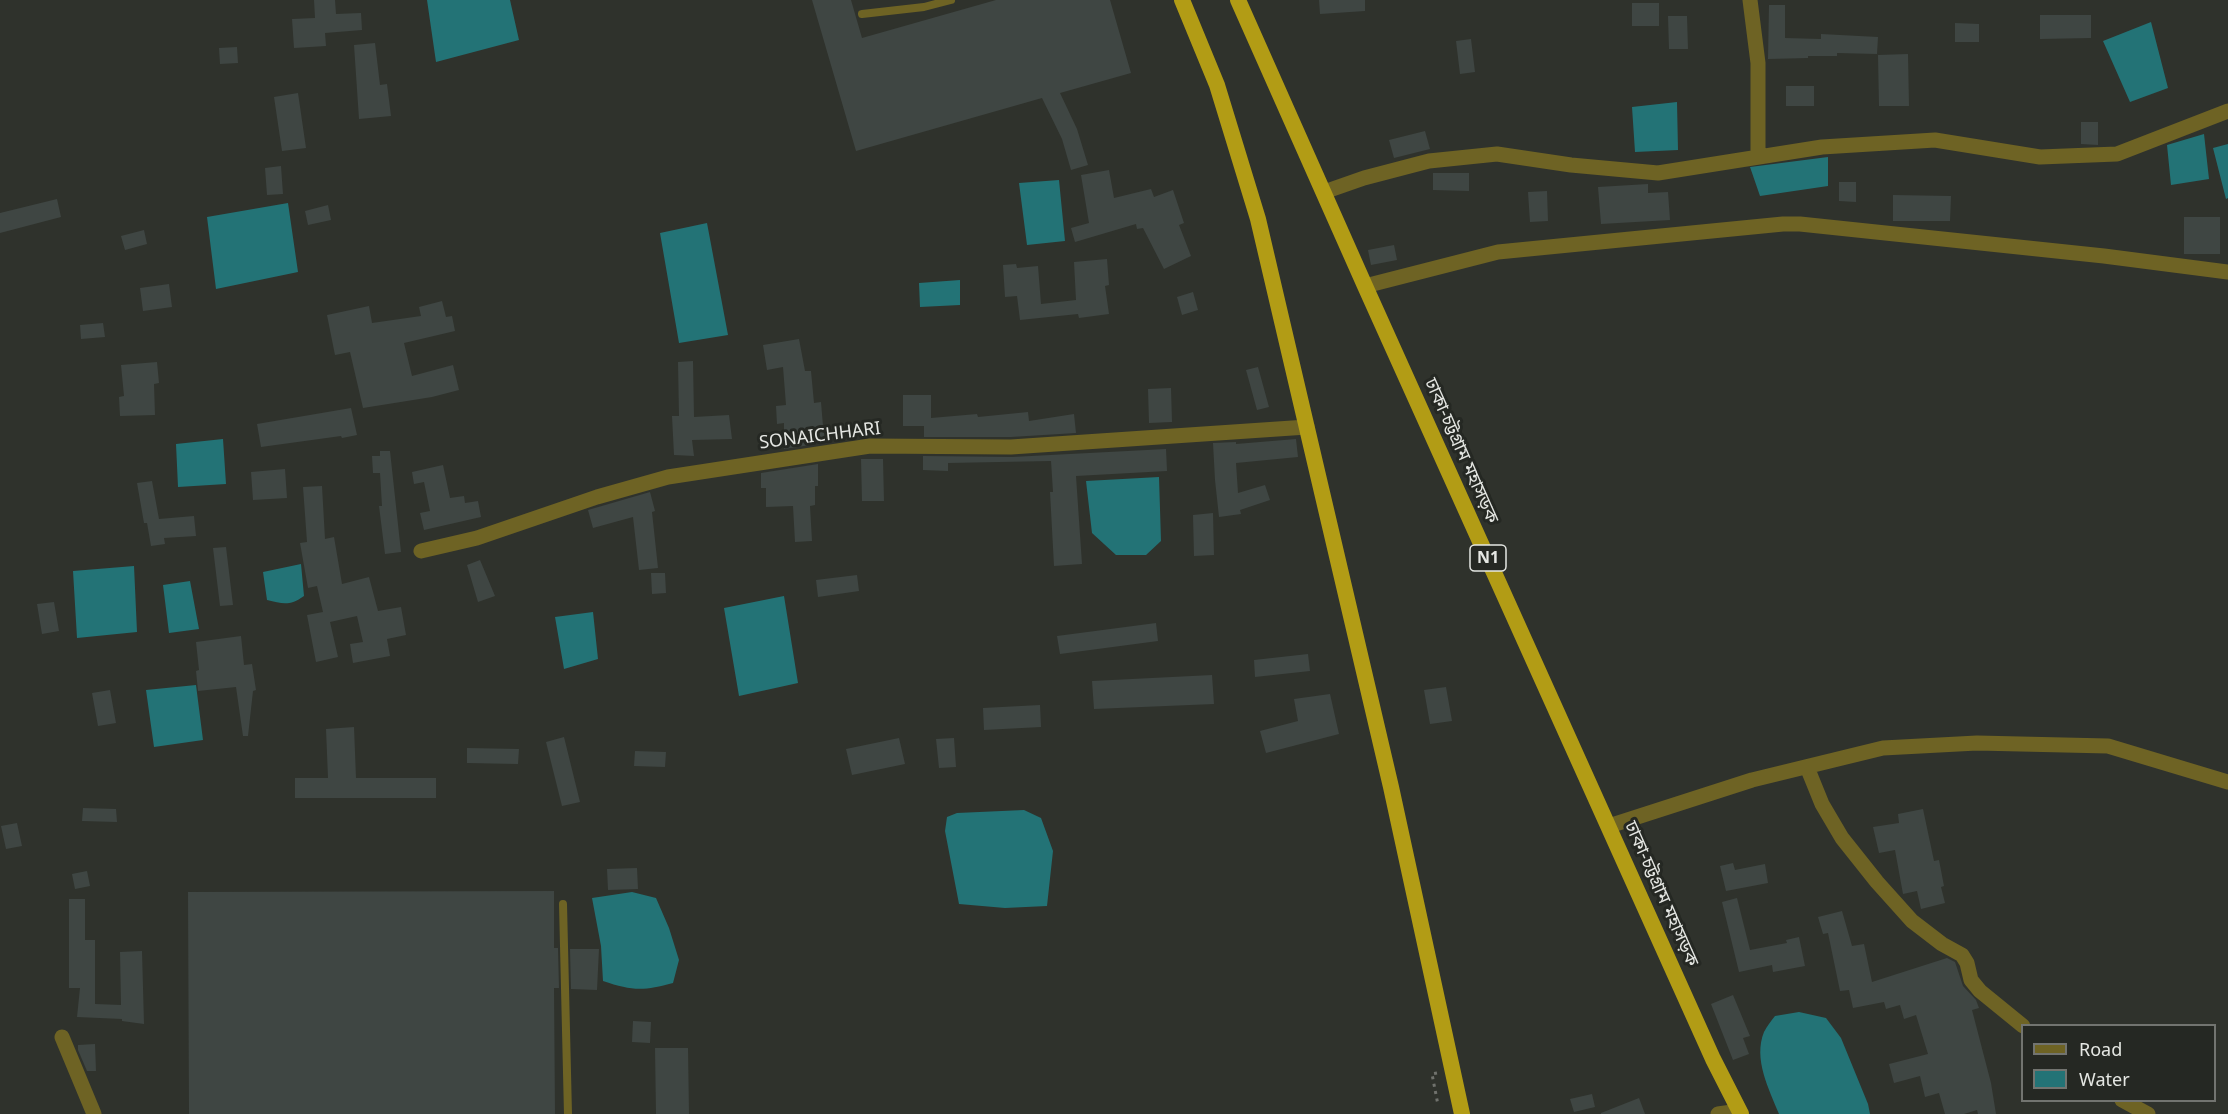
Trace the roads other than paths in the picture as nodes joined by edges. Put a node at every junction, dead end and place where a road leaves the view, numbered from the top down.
1 (951, 0) edge
2 (1182, 0) edge
3 (1238, 0) edge
4 (1750, 0) edge
5 (862, 14) dead end
6 (2228, 111) edge
7 (1758, 157) junction
8 (1324, 192) junction
9 (2228, 273) edge
10 (1365, 286) junction
11 (1307, 427) junction
12 (421, 551) dead end
13 (1807, 766) junction
14 (2228, 782) edge
15 (1609, 826) junction
16 (563, 904) dead end
17 (2021, 1024) edge
18 (62, 1036) dead end
19 (2124, 1102) edge
20 (1740, 1112) edge
21 (94, 1114) edge
22 (568, 1114) edge
23 (1462, 1114) edge
24 (1718, 1114) edge
25 (2148, 1114) edge

1 - 5 lane
2 - 11 highway
3 - 8 highway, ঢাকা-চট্টগ্রাম মহাসড়ক / N1
4 - 7 street
6 - 7 street
7 - 8 street
8 - 10 highway, ঢাকা-চট্টগ্রাম মহাসড়ক / N1
9 - 10 street
10 - 15 highway, ঢাকা-চট্টগ্রাম মহাসড়ক / N1
11 - 12 street, SONAICHHARI
11 - 23 highway
13 - 14 street
13 - 15 street
13 - 17 street
15 - 20 highway, ঢাকা-চট্টগ্রাম মহাসড়ক / N1
16 - 22 lane
18 - 21 street
19 - 25 street
20 - 24 street

